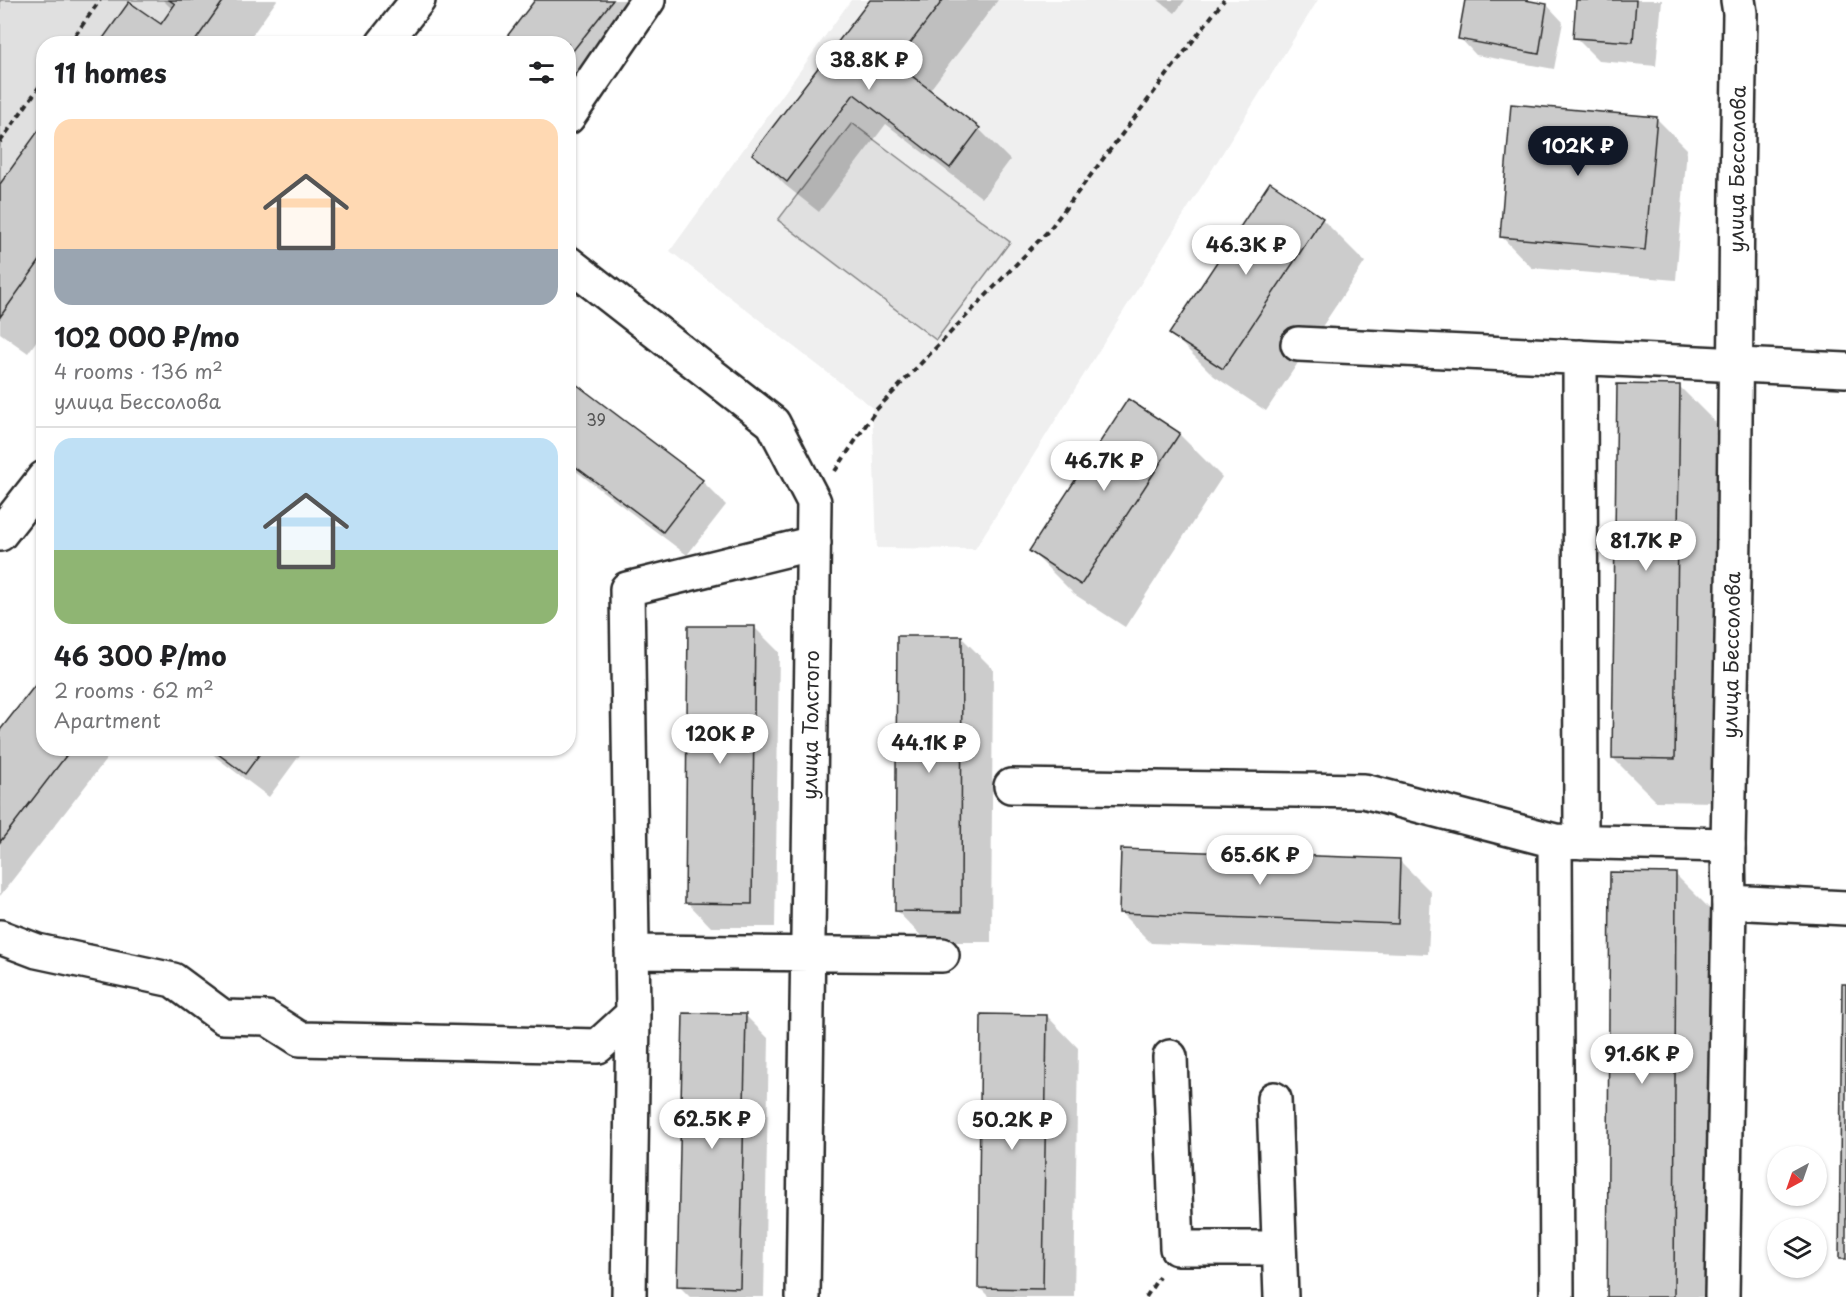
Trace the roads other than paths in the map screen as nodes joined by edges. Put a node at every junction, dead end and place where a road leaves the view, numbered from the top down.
1 (418, 0) edge
2 (648, 0) edge
3 (1739, 6) edge
4 (389, 36) edge
5 (576, 105) edge
6 (576, 269) edge
7 (1299, 344) dead end
8 (1580, 357) junction
9 (1736, 364) junction
10 (1846, 370) edge
11 (36, 488) edge
12 (0, 534) edge
13 (814, 543) junction
14 (1011, 786) dead end
15 (1568, 842) junction
16 (1728, 845) junction
17 (1730, 902) junction
18 (1846, 908) edge
19 (0, 936) edge
20 (632, 952) junction
21 (808, 953) junction
22 (942, 955) dead end
23 (633, 1014) junction
24 (1170, 1057) dead end
25 (1274, 1099) dead end
26 (1279, 1248) junction
27 (629, 1297) edge
28 (803, 1297) edge
29 (1281, 1297) edge
30 (1557, 1297) edge
31 (1722, 1297) edge

1 - 4 street
2 - 5 street
3 - 9 street, улица Бессолова
6 - 13 street, улица Толстого
7 - 8 street
8 - 9 street
8 - 15 street
9 - 10 street
9 - 16 street, улица Бессолова
11 - 12 street
13 - 20 street
13 - 21 street, улица Толстого
14 - 15 street
15 - 16 street
15 - 30 street
16 - 17 street, улица Бессолова
17 - 18 street
17 - 31 street, улица Бессолова
19 - 23 street
20 - 21 street
20 - 23 street
21 - 22 street
21 - 28 street, улица Толстого
23 - 27 street
24 - 26 street
25 - 26 street
26 - 29 street

